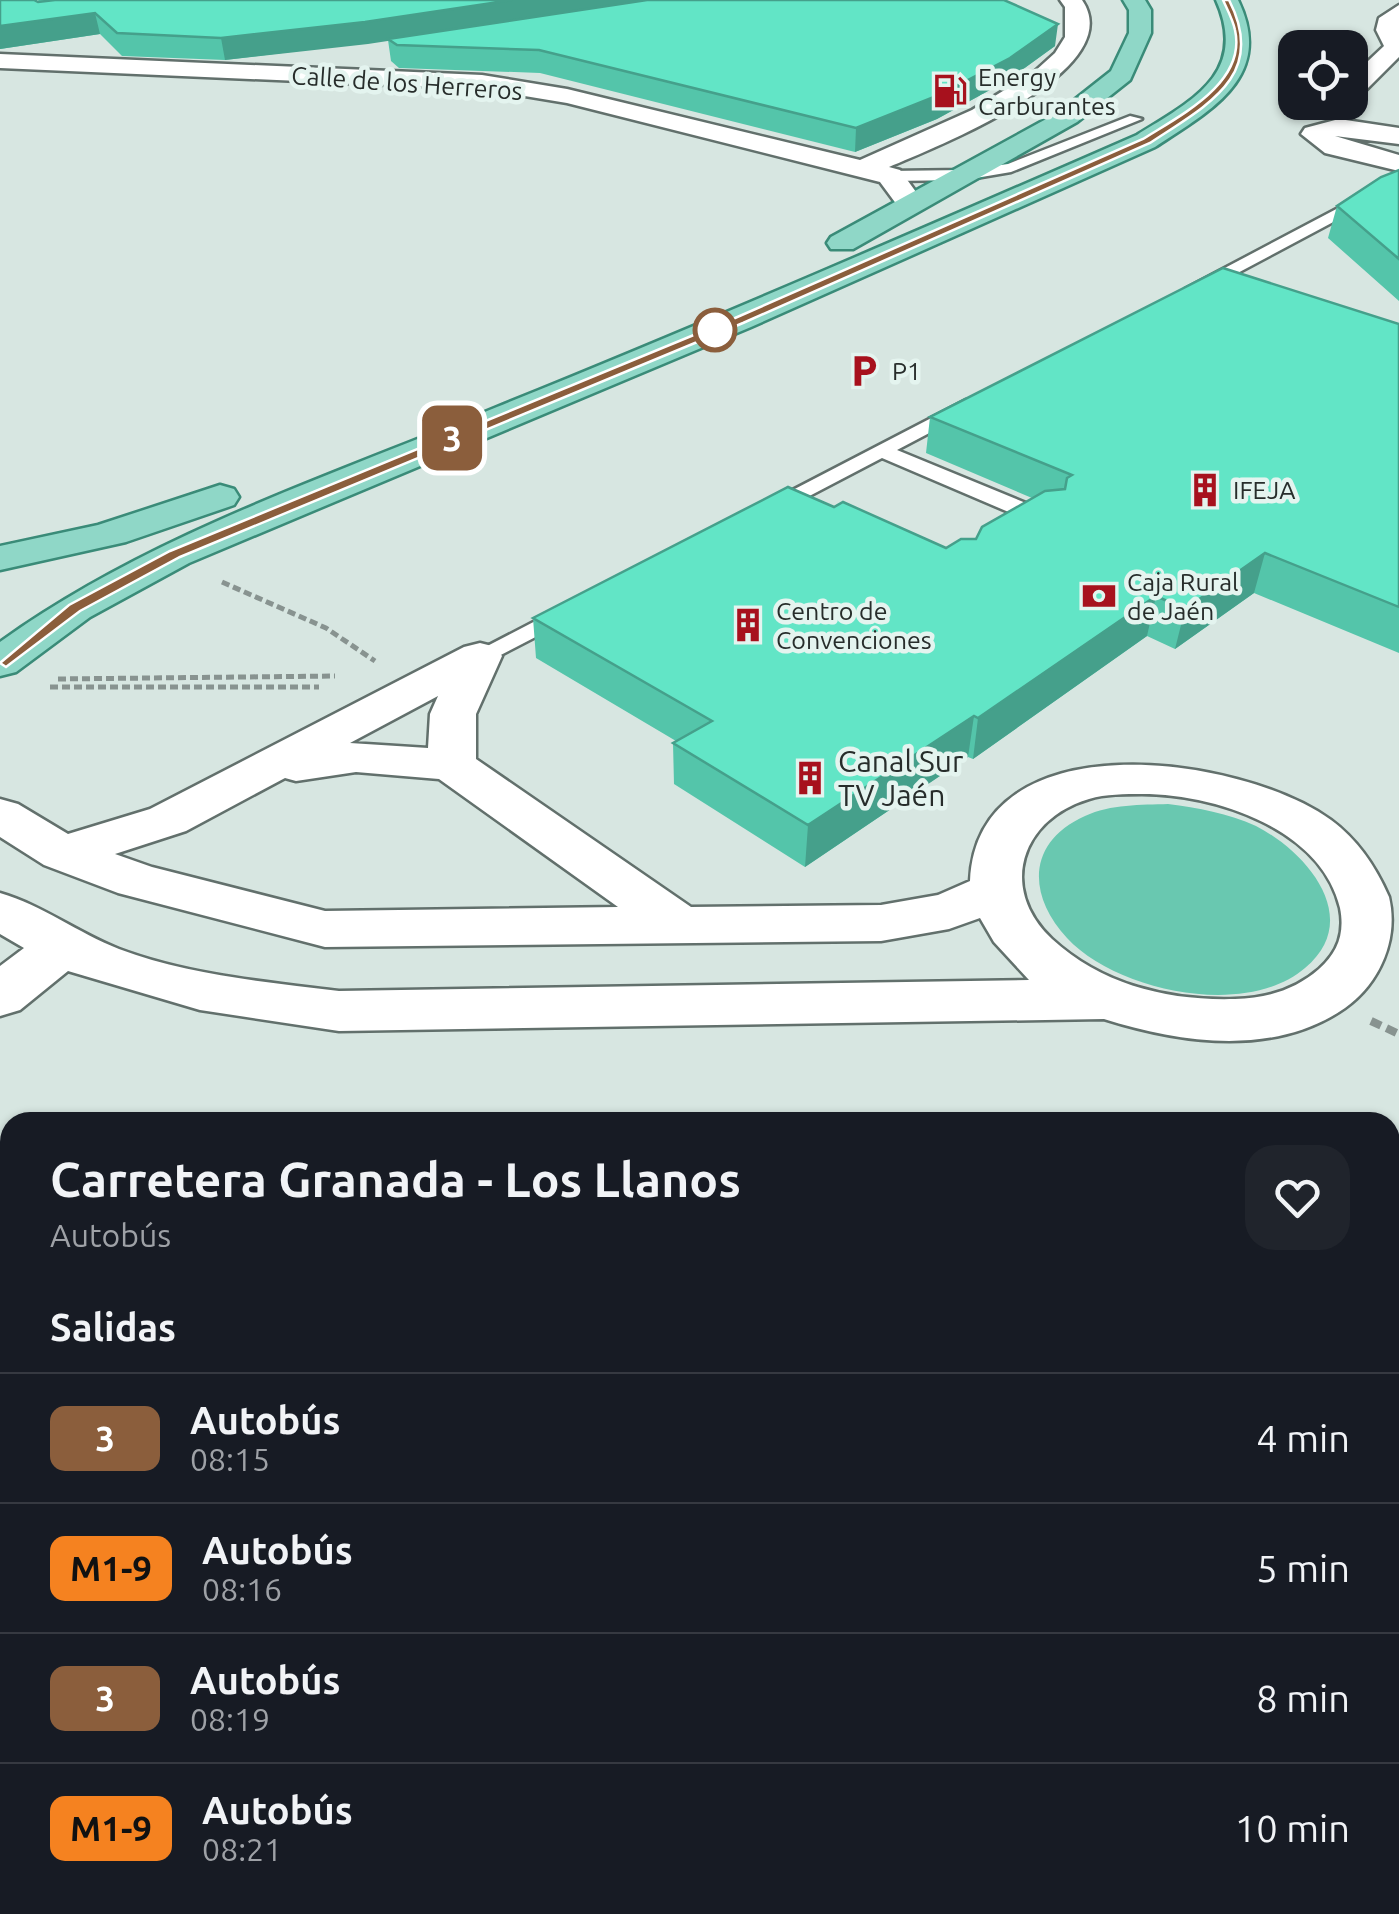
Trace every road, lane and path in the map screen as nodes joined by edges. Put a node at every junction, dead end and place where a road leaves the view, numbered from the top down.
1 (1071, 0) edge
2 (1134, 0) edge
3 (1227, 0) edge
4 (1399, 12) edge
5 (79, 45) edge
6 (374, 53) edge
7 (0, 61) edge
8 (103, 66) junction
9 (241, 73) junction
10 (1368, 74) edge
11 (1147, 120) junction
12 (1334, 120) edge
13 (1355, 120) edge
14 (1399, 136) edge
15 (1399, 164) edge
16 (860, 170) junction
17 (964, 175) junction
18 (890, 176) junction
19 (1399, 181) edge
20 (910, 203) junction
21 (818, 257) junction
22 (1172, 300) edge
23 (983, 397) edge
24 (452, 404) dead end
25 (881, 450) junction
26 (250, 485) dead end
27 (800, 492) junction
28 (833, 508) edge
29 (747, 520) edge
30 (1047, 520) edge
31 (0, 558) edge
32 (214, 579) dead end
33 (587, 602) edge
34 (480, 656) junction
35 (0, 663) edge
36 (336, 676) dead end
37 (56, 678) dead end
38 (387, 685) junction
39 (50, 687) dead end
40 (452, 765) junction
41 (262, 771) junction
42 (0, 814) edge
43 (62, 852) junction
44 (1348, 868) junction
45 (1399, 882) edge
46 (996, 890) junction
47 (0, 910) edge
48 (681, 926) junction
49 (62, 947) junction
50 (1381, 952) edge
51 (0, 996) edge
52 (1108, 999) junction

1 - 16 street
2 - 17 main road
3 - 11 main road
4 - 10 street
5 - 8 street
6 - 9 street
7 - 8 street, Calle de los Herreros
8 - 9 street, Calle de los Herreros
9 - 16 street, Calle de los Herreros
11 - 17 lane
11 - 21 main road
11 - 35 main road
12 - 15 street
13 - 14 street
16 - 18 street, Calle de los Herreros
17 - 18 lane
17 - 20 main road
18 - 20 street
19 - 22 lane
20 - 21 main road
21 - 24 main road
23 - 25 lane
25 - 27 lane
25 - 30 lane
26 - 31 main road
27 - 28 lane
27 - 29 lane
32 - 38 path
33 - 34 lane
34 - 38 street
34 - 40 street
36 - 37 path
38 - 39 path
38 - 41 street
40 - 41 street
40 - 48 street
41 - 43 street
42 - 43 street
43 - 48 street
44 - 45 street
44 - 46 street
44 - 50 street
46 - 48 street
46 - 52 street
47 - 49 street
49 - 51 street
49 - 52 street
50 - 52 street

